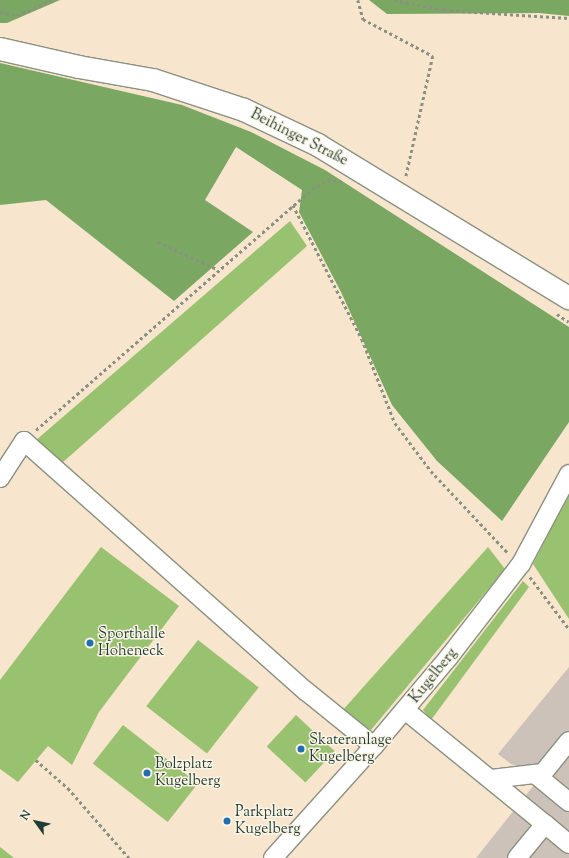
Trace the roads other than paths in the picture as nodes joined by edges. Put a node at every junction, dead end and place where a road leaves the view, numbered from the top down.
1 (0, 49) edge
2 (562, 305) edge
3 (569, 474) edge
4 (0, 478) edge
5 (405, 710) junction
6 (569, 741) edge
7 (374, 746) junction
8 (535, 774) junction
9 (491, 779) junction
10 (569, 802) edge
11 (545, 824) junction
12 (569, 844) edge
13 (272, 858) edge
14 (517, 858) edge

1 - 2 main road, Beihinger Straße
3 - 5 street, Kugelberg
4 - 7 street
5 - 7 street, Kugelberg
5 - 9 street
6 - 8 street
7 - 13 street, Kugelberg
8 - 9 street
8 - 10 street
9 - 11 street
11 - 12 street
11 - 14 street

